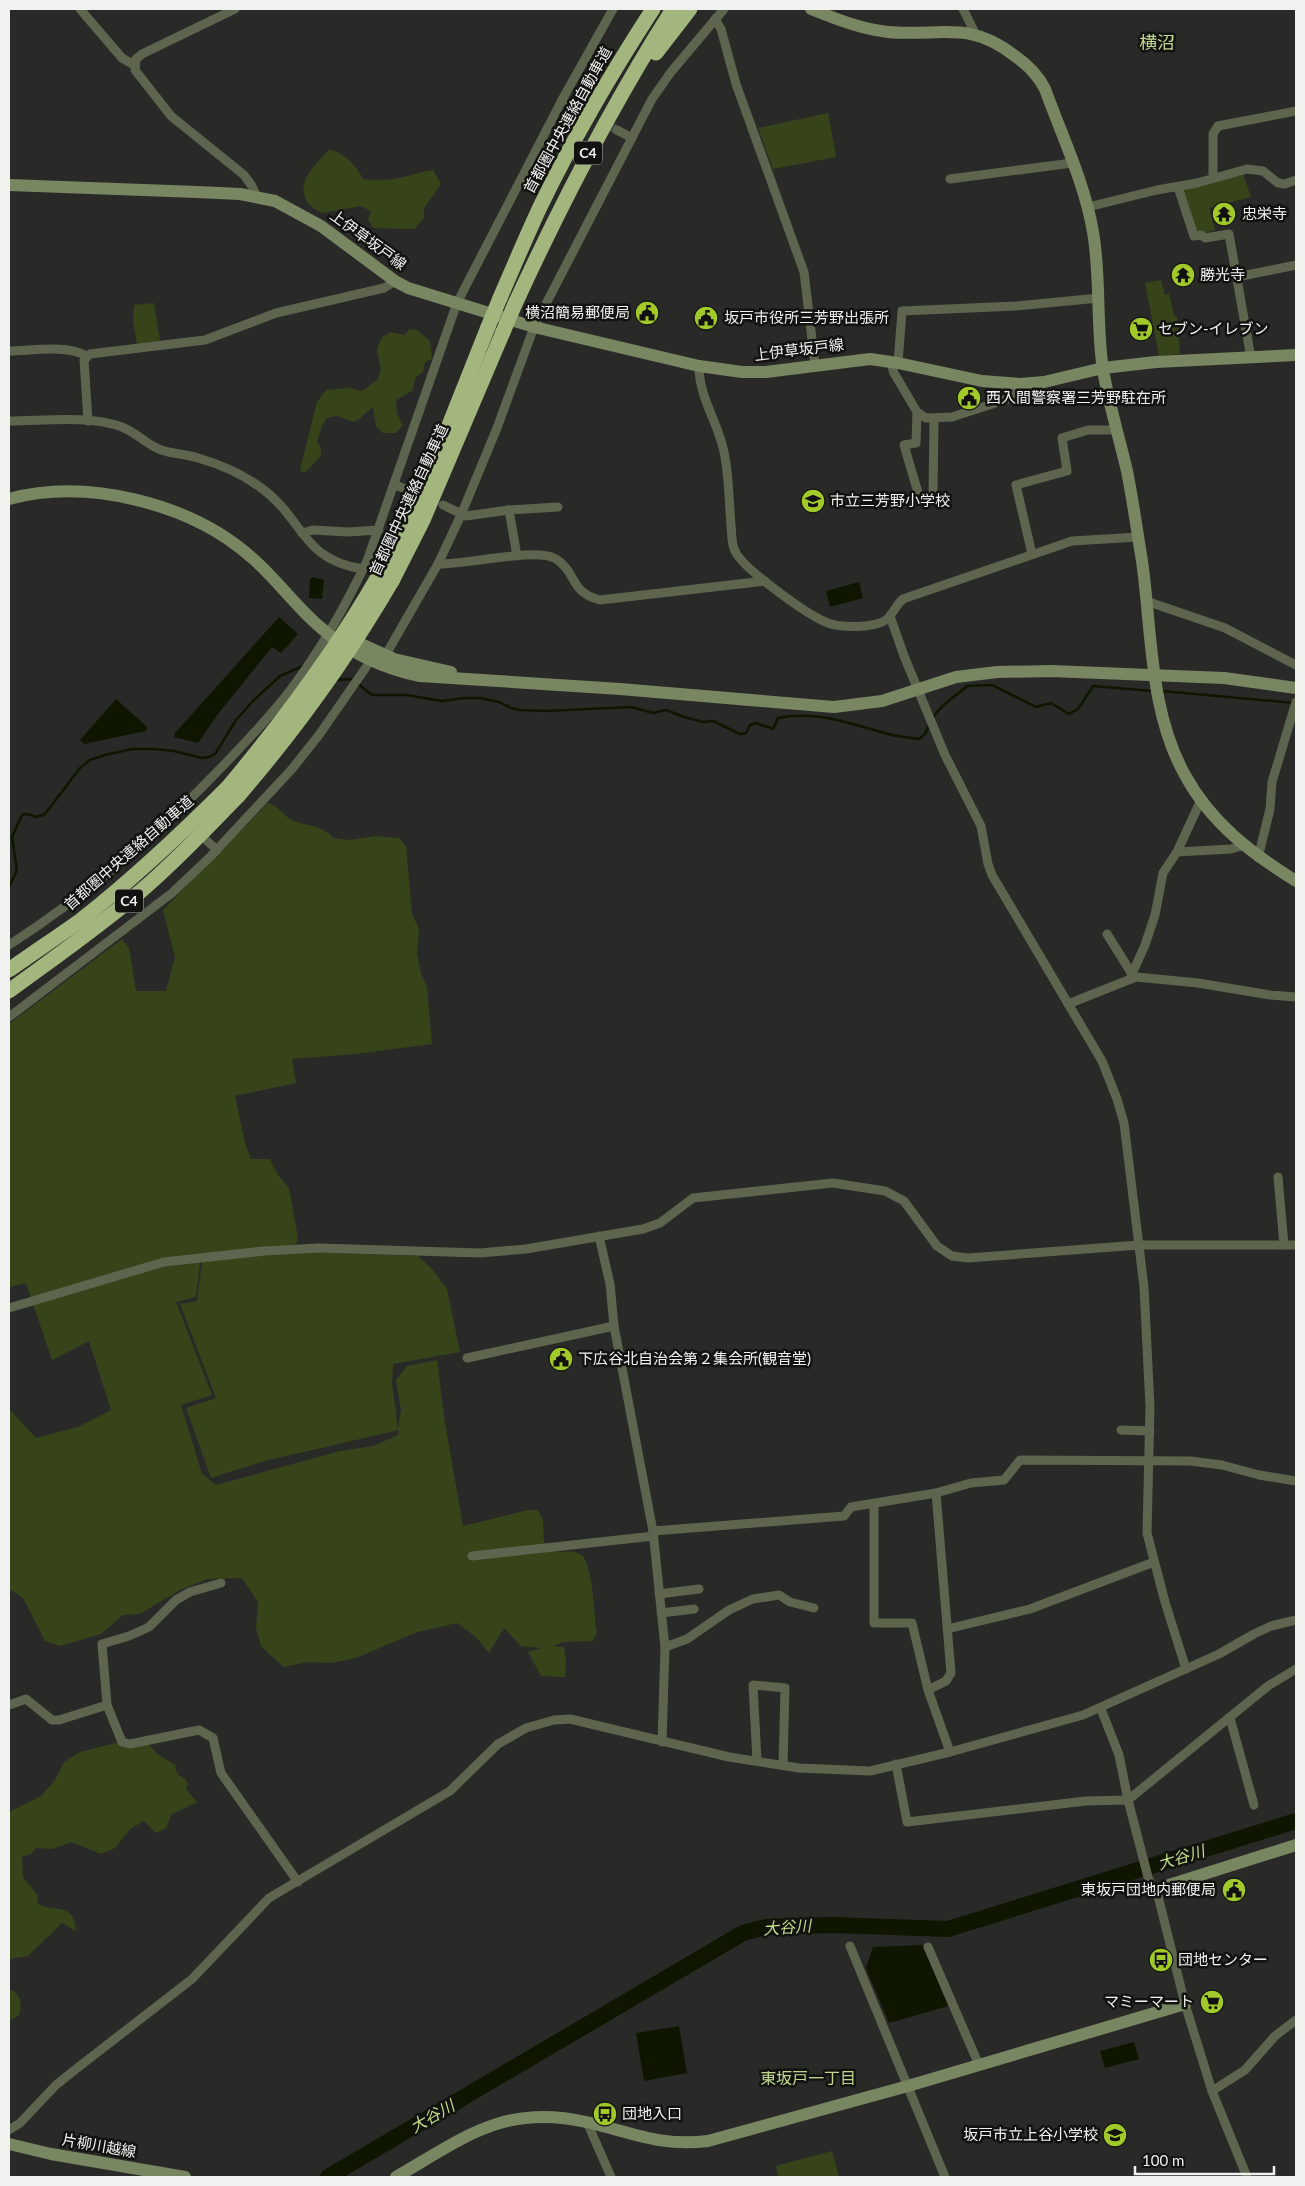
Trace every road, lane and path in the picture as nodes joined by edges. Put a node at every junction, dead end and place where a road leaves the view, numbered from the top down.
1 (80, 9) edge
2 (235, 9) edge
3 (613, 9) edge
4 (641, 9) edge
5 (653, 9) edge
6 (673, 9) edge
7 (690, 9) edge
8 (724, 9) edge
9 (811, 9) edge
10 (963, 9) edge
11 (715, 19) junction
12 (975, 33) junction
13 (134, 65) junction
14 (562, 100) junction
15 (576, 107) tunnel mouth
16 (1296, 111) edge
17 (611, 125) junction
18 (632, 138) junction
19 (567, 154) junction
20 (1072, 163) junction
21 (1213, 177) junction
22 (950, 179) dead end
23 (1296, 180) edge
24 (9, 185) edge
25 (1178, 187) junction
26 (257, 197) junction
27 (1088, 207) junction
28 (1296, 265) edge
29 (1237, 277) junction
30 (395, 281) junction
31 (1099, 298) junction
32 (457, 303) junction
33 (534, 327) junction
34 (9, 352) edge
35 (1296, 355) edge
36 (87, 356) junction
37 (1251, 358) junction
38 (894, 362) junction
39 (815, 365) junction
40 (698, 366) junction
41 (1103, 368) junction
42 (1020, 384) junction
43 (917, 412) junction
44 (934, 419) junction
45 (9, 421) edge
46 (88, 421) junction
47 (1114, 430) dead end
48 (395, 485) junction
49 (406, 489) dead end
50 (9, 499) edge
51 (443, 505) dead end
52 (558, 507) dead end
53 (509, 510) junction
54 (461, 515) junction
55 (379, 530) junction
56 (302, 534) junction
57 (1138, 537) junction
58 (1032, 554) junction
59 (517, 556) junction
60 (438, 564) junction
61 (363, 569) junction
62 (386, 578) junction
63 (765, 581) junction
64 (1146, 601) junction
65 (890, 616) junction
66 (329, 631) junction
67 (385, 656) junction
68 (371, 660) junction
69 (1296, 665) edge
70 (1156, 675) junction
71 (526, 682) junction
72 (1296, 688) edge
73 (918, 689) junction
74 (1296, 702) edge
75 (233, 792) junction
76 (1201, 800) junction
77 (207, 840) dead end
78 (1245, 846) junction
79 (216, 850) junction
80 (1177, 852) junction
81 (1258, 858) junction
82 (1296, 881) edge
83 (1107, 934) dead end
84 (9, 945) edge
85 (9, 970) edge
86 (1131, 977) junction
87 (9, 991) edge
88 (1296, 997) edge
89 (1068, 1004) junction
90 (9, 1017) edge
91 (1278, 1178) dead end
92 (599, 1236) junction
93 (1284, 1244) junction
94 (1296, 1244) edge
95 (1139, 1245) junction
96 (9, 1308) edge
97 (614, 1326) junction
98 (467, 1358) dead end
99 (1121, 1430) dead end
100 (1150, 1432) junction
101 (1149, 1460) junction
102 (1296, 1481) edge
103 (936, 1493) junction
104 (874, 1504) junction
105 (654, 1534) junction
106 (472, 1556) dead end
107 (1154, 1562) junction
108 (221, 1583) dead end
109 (699, 1589) dead end
110 (659, 1594) junction
111 (814, 1608) dead end
112 (694, 1609) dead end
113 (661, 1613) junction
114 (1296, 1620) edge
115 (948, 1628) junction
116 (665, 1647) junction
117 (1186, 1669) junction
118 (1296, 1669) edge
119 (928, 1690) junction
120 (9, 1704) edge
121 (107, 1705) junction
122 (1101, 1708) junction
123 (1230, 1718) junction
124 (662, 1742) junction
125 (950, 1752) junction
126 (757, 1761) junction
127 (896, 1764) junction
128 (784, 1765) junction
129 (1128, 1800) junction
130 (1254, 1805) dead end
131 (1296, 1845) edge
132 (298, 1882) junction
133 (1169, 1886) joint
134 (1158, 1896) junction
135 (850, 1946) dead end
136 (928, 1947) dead end
137 (1185, 2004) junction
138 (1296, 2020) edge
139 (979, 2065) junction
140 (908, 2086) junction
141 (1212, 2091) junction
142 (587, 2122) junction
143 (9, 2130) edge
144 (9, 2144) edge
145 (185, 2177) edge
146 (396, 2177) edge
147 (611, 2177) edge
148 (945, 2177) edge
149 (1247, 2177) edge

1 - 13 street
2 - 13 street
3 - 14 street
4 - 19 highway
5 - 19 highway, 首都圏中央連絡自動車道 / C4
6 - 17 highway, 首都圏中央連絡自動車道 / C4
7 - 17 highway
8 - 11 street
9 - 12 street
10 - 12 street
11 - 18 street
11 - 39 street
12 - 20 street
13 - 26 street
14 - 15 street
14 - 32 street
16 - 21 street
17 - 18 street
17 - 62 highway, 首都圏中央連絡自動車道 / C4, bridge
18 - 33 street
19 - 62 highway, 首都圏中央連絡自動車道 / C4, bridge
20 - 22 street
20 - 27 street
21 - 23 street
21 - 25 street
24 - 26 street, 上伊草坂戸線
25 - 27 street
25 - 29 street
26 - 30 street, 上伊草坂戸線
27 - 31 street
28 - 29 street
29 - 37 street
30 - 32 street, 上伊草坂戸線
30 - 36 street
31 - 38 street
31 - 41 street
32 - 33 street, 上伊草坂戸線
32 - 48 street
33 - 40 street, 上伊草坂戸線
33 - 54 street
34 - 36 street
35 - 37 street, 上伊草坂戸線
36 - 46 street
37 - 41 street, 上伊草坂戸線
38 - 39 street, 上伊草坂戸線
38 - 42 street, 上伊草坂戸線
38 - 43 street
39 - 40 street, 上伊草坂戸線
40 - 63 street
41 - 42 street, 上伊草坂戸線
41 - 57 street
42 - 44 street
43 - 44 street
43 - 44 street
45 - 46 street
46 - 56 street
47 - 58 street
48 - 49 street
48 - 55 street
50 - 66 street
51 - 54 street
52 - 53 street
53 - 54 street
53 - 59 street
54 - 60 street
55 - 56 street
55 - 61 street
56 - 61 street
57 - 58 street
57 - 64 street
58 - 65 street
59 - 60 street
59 - 63 street
60 - 67 street
61 - 66 street
62 - 75 highway, 首都圏中央連絡自動車道 / C4, bridge
63 - 65 street
64 - 69 street
64 - 70 street
65 - 73 street
66 - 67 street
66 - 68 street
66 - 84 street
67 - 71 street
68 - 71 street
68 - 79 street
70 - 72 street
70 - 73 street
70 - 76 street
71 - 73 street
73 - 89 street
74 - 81 street
75 - 85 highway, 首都圏中央連絡自動車道 / C4
75 - 87 highway, 首都圏中央連絡自動車道 / C4
76 - 78 street
76 - 80 street
77 - 79 street
78 - 80 street
78 - 81 street
79 - 90 street
80 - 86 street
81 - 82 street
83 - 86 street
86 - 88 street
86 - 89 street
89 - 95 street
91 - 93 street
92 - 95 street
92 - 96 street
92 - 97 street
93 - 94 street
93 - 95 street
95 - 100 street
97 - 98 street
97 - 105 street
99 - 100 street
100 - 101 street
101 - 102 street
101 - 103 street
101 - 107 street
103 - 104 street
103 - 115 street
104 - 105 street
104 - 119 street
105 - 106 street
105 - 110 street
107 - 115 street
107 - 117 street
108 - 121 street
109 - 110 street
110 - 113 street
111 - 116 street
112 - 113 street
113 - 116 street
114 - 117 street
115 - 119 street
116 - 124 street
117 - 122 street
118 - 123 street
119 - 125 street
120 - 121 street
121 - 132 street
122 - 125 street
122 - 129 street
123 - 129 street
123 - 130 street
124 - 126 street
124 - 132 street
125 - 127 street
126 - 128 street
126 - 128 street
127 - 128 street
127 - 129 street
129 - 134 street
131 - 133 street
132 - 143 street
133 - 134 street
134 - 137 street
135 - 140 street
136 - 139 street
137 - 139 street
137 - 141 street
138 - 141 street
139 - 140 street
140 - 142 street
140 - 148 street
141 - 149 street
142 - 146 street
142 - 147 street
144 - 145 street, 片柳川越線

